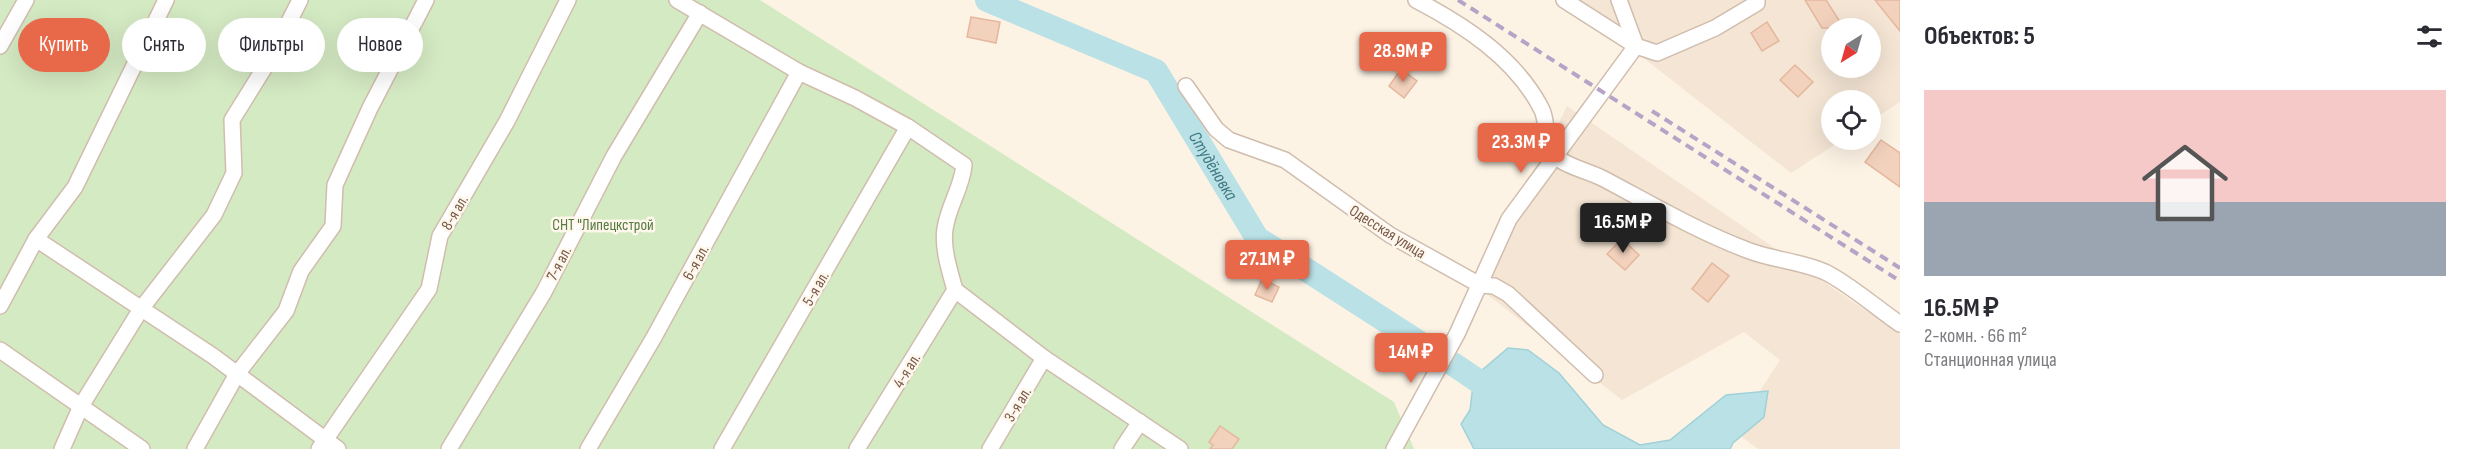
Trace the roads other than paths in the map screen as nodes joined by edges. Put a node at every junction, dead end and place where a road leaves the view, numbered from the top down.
1 (26, 0) edge
2 (166, 0) edge
3 (300, 0) edge
4 (426, 0) edge
5 (567, 0) edge
6 (677, 0) edge
7 (1416, 0) edge
8 (1564, 0) edge
9 (1620, 0) edge
10 (1757, 0) edge
11 (700, 13) junction
12 (0, 46) edge
13 (1636, 46) junction
14 (799, 72) junction
15 (1186, 86) dead end
16 (908, 127) junction
17 (1554, 155) junction
18 (36, 239) junction
19 (1480, 285) junction
20 (955, 290) junction
21 (0, 306) edge
22 (141, 309) junction
23 (1900, 324) edge
24 (0, 350) edge
25 (1044, 358) junction
26 (237, 374) junction
27 (1595, 375) dead end
28 (81, 406) junction
29 (1140, 422) junction
30 (321, 444) edge
31 (62, 449) edge
32 (142, 449) edge
33 (195, 449) edge
34 (338, 449) edge
35 (449, 449) edge
36 (588, 449) edge
37 (722, 449) edge
38 (857, 449) edge
39 (990, 449) edge
40 (1122, 449) edge
41 (1180, 449) edge
42 (1394, 449) edge

1 - 12 street
2 - 18 street
3 - 22 street
4 - 26 street
5 - 30 street, 8-я ал.
6 - 11 street
7 - 17 street
8 - 13 street
9 - 13 street
10 - 13 street
11 - 14 street
11 - 35 street, 7-я ал.
13 - 17 street
14 - 16 street
14 - 36 street, 6-я ал.
15 - 19 street, Одесская улица
16 - 20 street
16 - 37 street, 5-я ал.
17 - 19 street
17 - 23 street
18 - 21 street
18 - 22 street
19 - 27 street, Одесская улица
19 - 42 street
20 - 25 street
20 - 38 street, 4-я ал.
22 - 26 street
22 - 28 street
24 - 28 street
25 - 29 street
25 - 39 street, 3-я ал.
26 - 30 street
26 - 33 street
28 - 31 street
28 - 32 street
29 - 40 street
29 - 41 street
30 - 34 street

